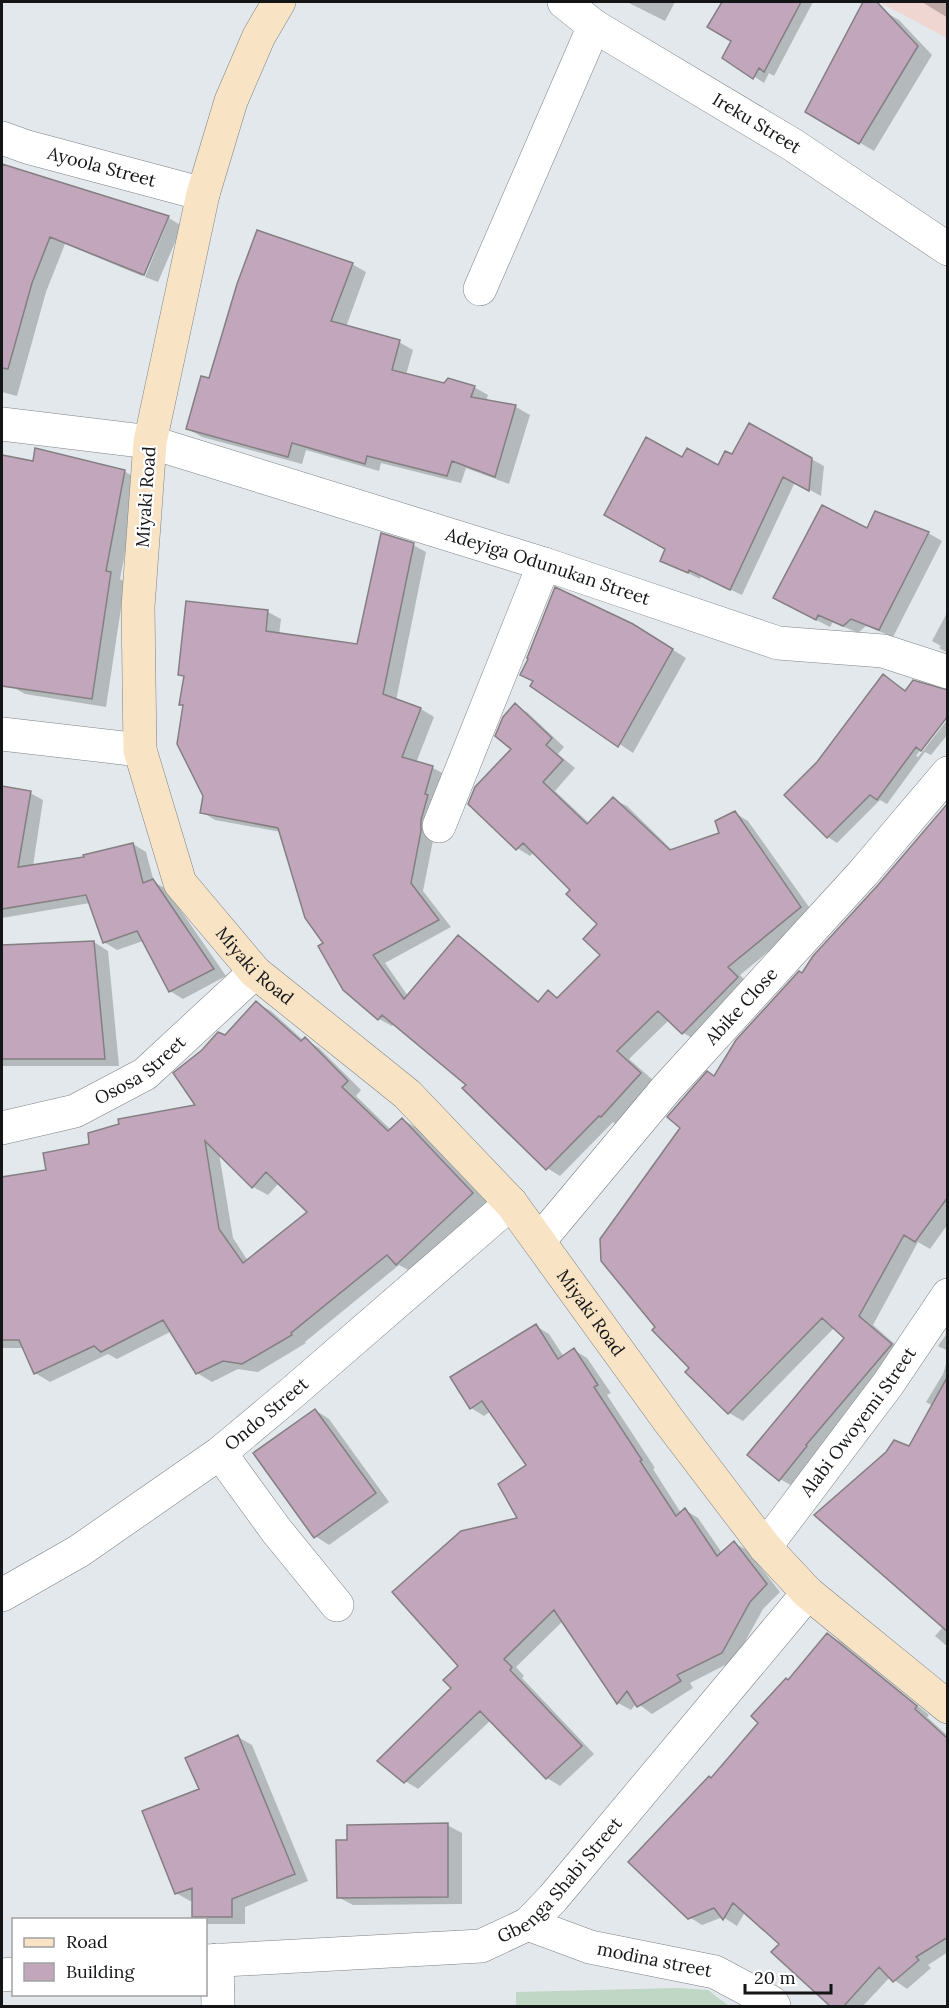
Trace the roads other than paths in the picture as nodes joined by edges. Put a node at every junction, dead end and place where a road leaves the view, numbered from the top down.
1 (279, 2) edge
2 (564, 2) edge
3 (594, 26) junction
4 (2, 138) edge
5 (203, 194) junction
6 (948, 249) edge
7 (480, 289) dead end
8 (2, 424) edge
9 (150, 442) junction
10 (544, 564) junction
11 (948, 672) edge
12 (2, 734) edge
13 (140, 750) junction
14 (948, 773) edge
15 (439, 826) dead end
16 (255, 972) junction
17 (2, 1128) edge
18 (511, 1203) junction
19 (539, 1241) junction
20 (948, 1295) edge
21 (220, 1453) junction
22 (765, 1547) junction
23 (808, 1593) junction
24 (2, 1595) edge
25 (337, 1605) dead end
26 (948, 1707) edge
27 (528, 1924) junction
28 (212, 1960) edge
29 (218, 2007) edge
30 (774, 2007) edge

1 - 5 street, Miyaki Road
2 - 3 street, Ireku Street
3 - 6 street, Ireku Street
3 - 7 street
4 - 5 street, Ayoola Street
5 - 9 street, Miyaki Road
8 - 9 street, Adeyiga Odunukan Street
9 - 10 street, Adeyiga Odunukan Street
9 - 13 street, Miyaki Road
10 - 11 street, Adeyiga Odunukan Street
10 - 15 street
12 - 13 street
13 - 16 street, Miyaki Road
14 - 19 street, Abike Close
16 - 17 street, Ososa Street
16 - 18 street, Miyaki Road
18 - 19 street, Miyaki Road
18 - 21 street, Ondo Street
19 - 22 street, Miyaki Road
20 - 22 street, Alabi Owoyemi Street
21 - 24 street, Ondo Street
21 - 25 street
22 - 23 street, Miyaki Road
23 - 26 street, Miyaki Road
23 - 27 street, Gbenga Shabi Street
27 - 28 street, Gbenga Shabi Street
27 - 30 street, modina street
28 - 29 street

